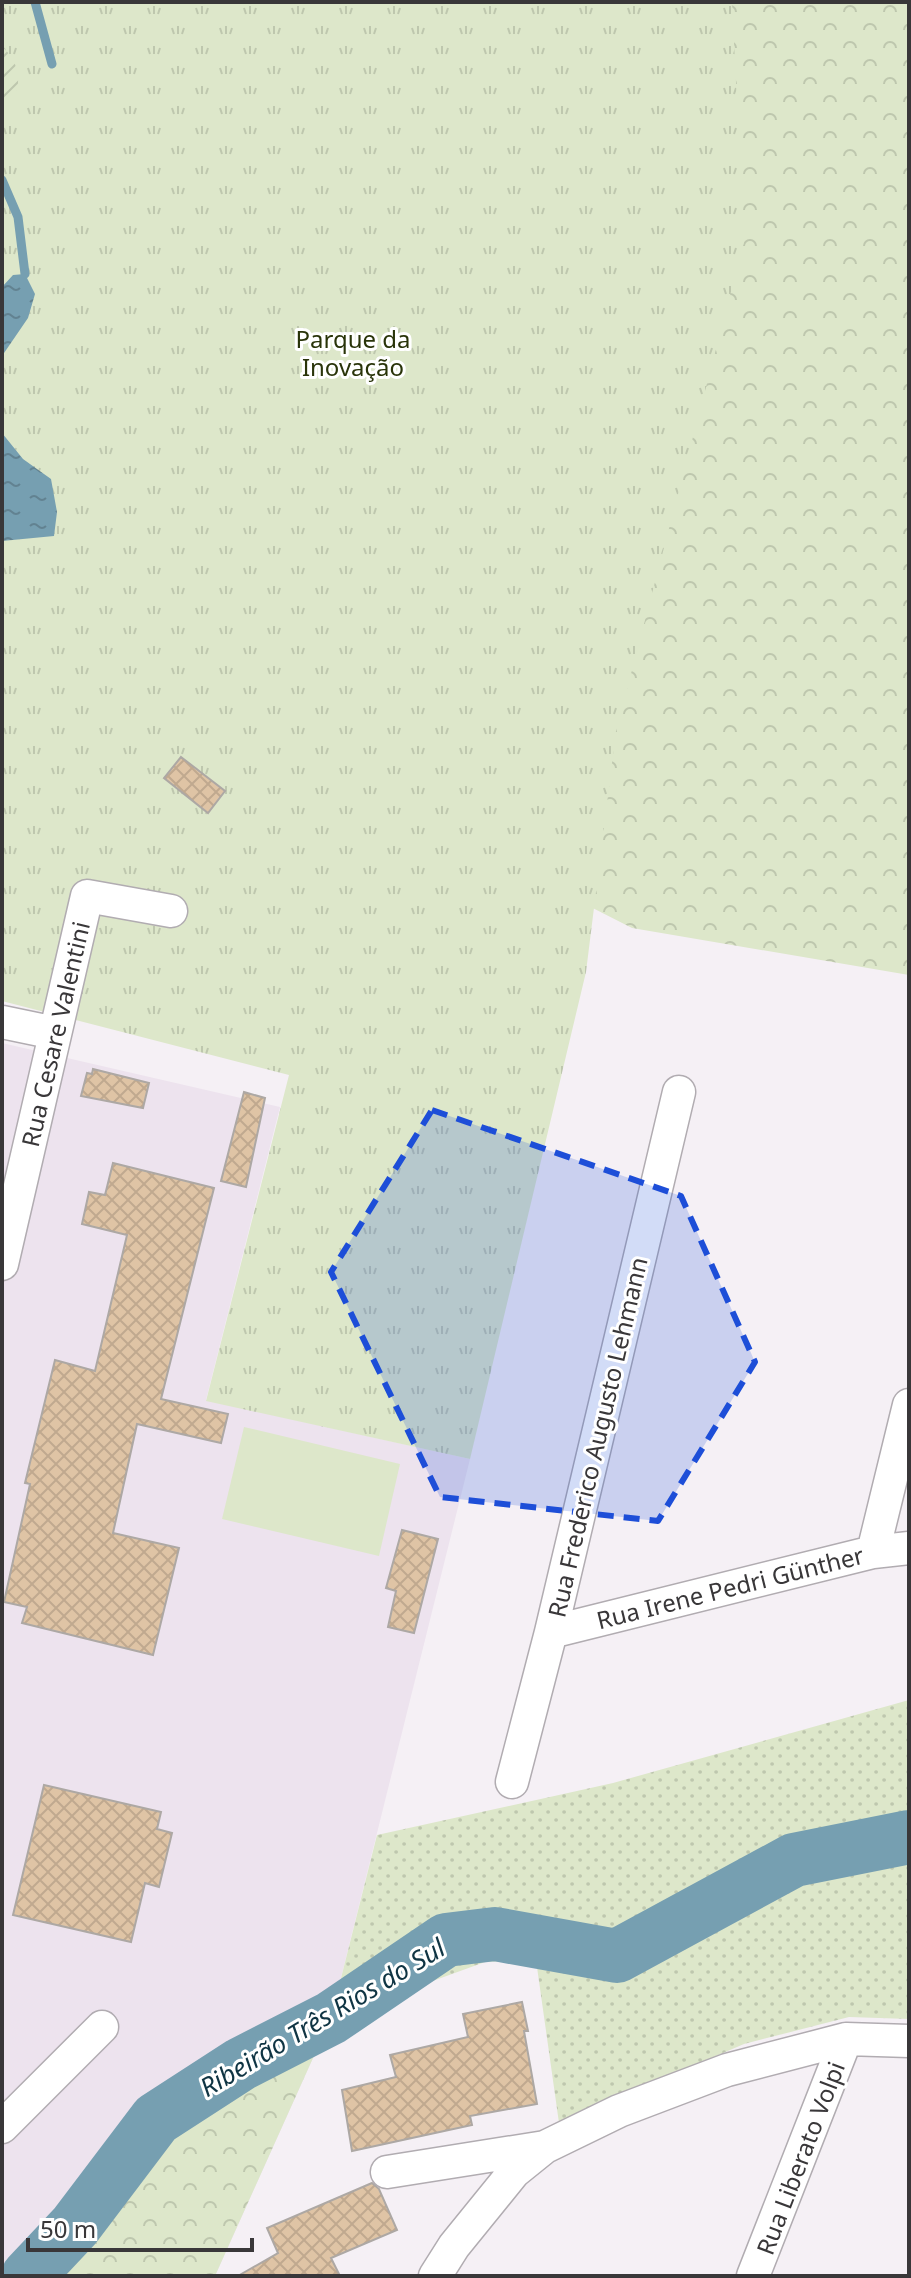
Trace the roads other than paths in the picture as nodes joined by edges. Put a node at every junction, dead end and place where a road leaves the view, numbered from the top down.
1 (171, 911) dead end
2 (2, 1022) edge
3 (55, 1033) junction
4 (679, 1092) dead end
5 (2, 1264) edge
6 (909, 1405) edge
7 (909, 1548) edge
8 (873, 1552) junction
9 (551, 1632) junction
10 (512, 1782) dead end
11 (102, 2027) dead end
12 (846, 2039) junction
13 (909, 2041) edge
14 (2, 2127) edge
15 (545, 2147) junction
16 (387, 2172) dead end
17 (435, 2276) edge
18 (753, 2276) edge

1 - 3 street, Rua Cesare Valentini
2 - 3 street
3 - 5 street, Rua Cesare Valentini
4 - 9 street, Rua Frederico Augusto Lehmann
6 - 8 street
7 - 8 street, Rua Irene Pedri Günther
8 - 9 street, Rua Irene Pedri Günther
9 - 10 street, Rua Frederico Augusto Lehmann
11 - 14 street
12 - 13 street
12 - 15 street
12 - 18 street, Rua Liberato Volpi
15 - 16 street
15 - 17 street

